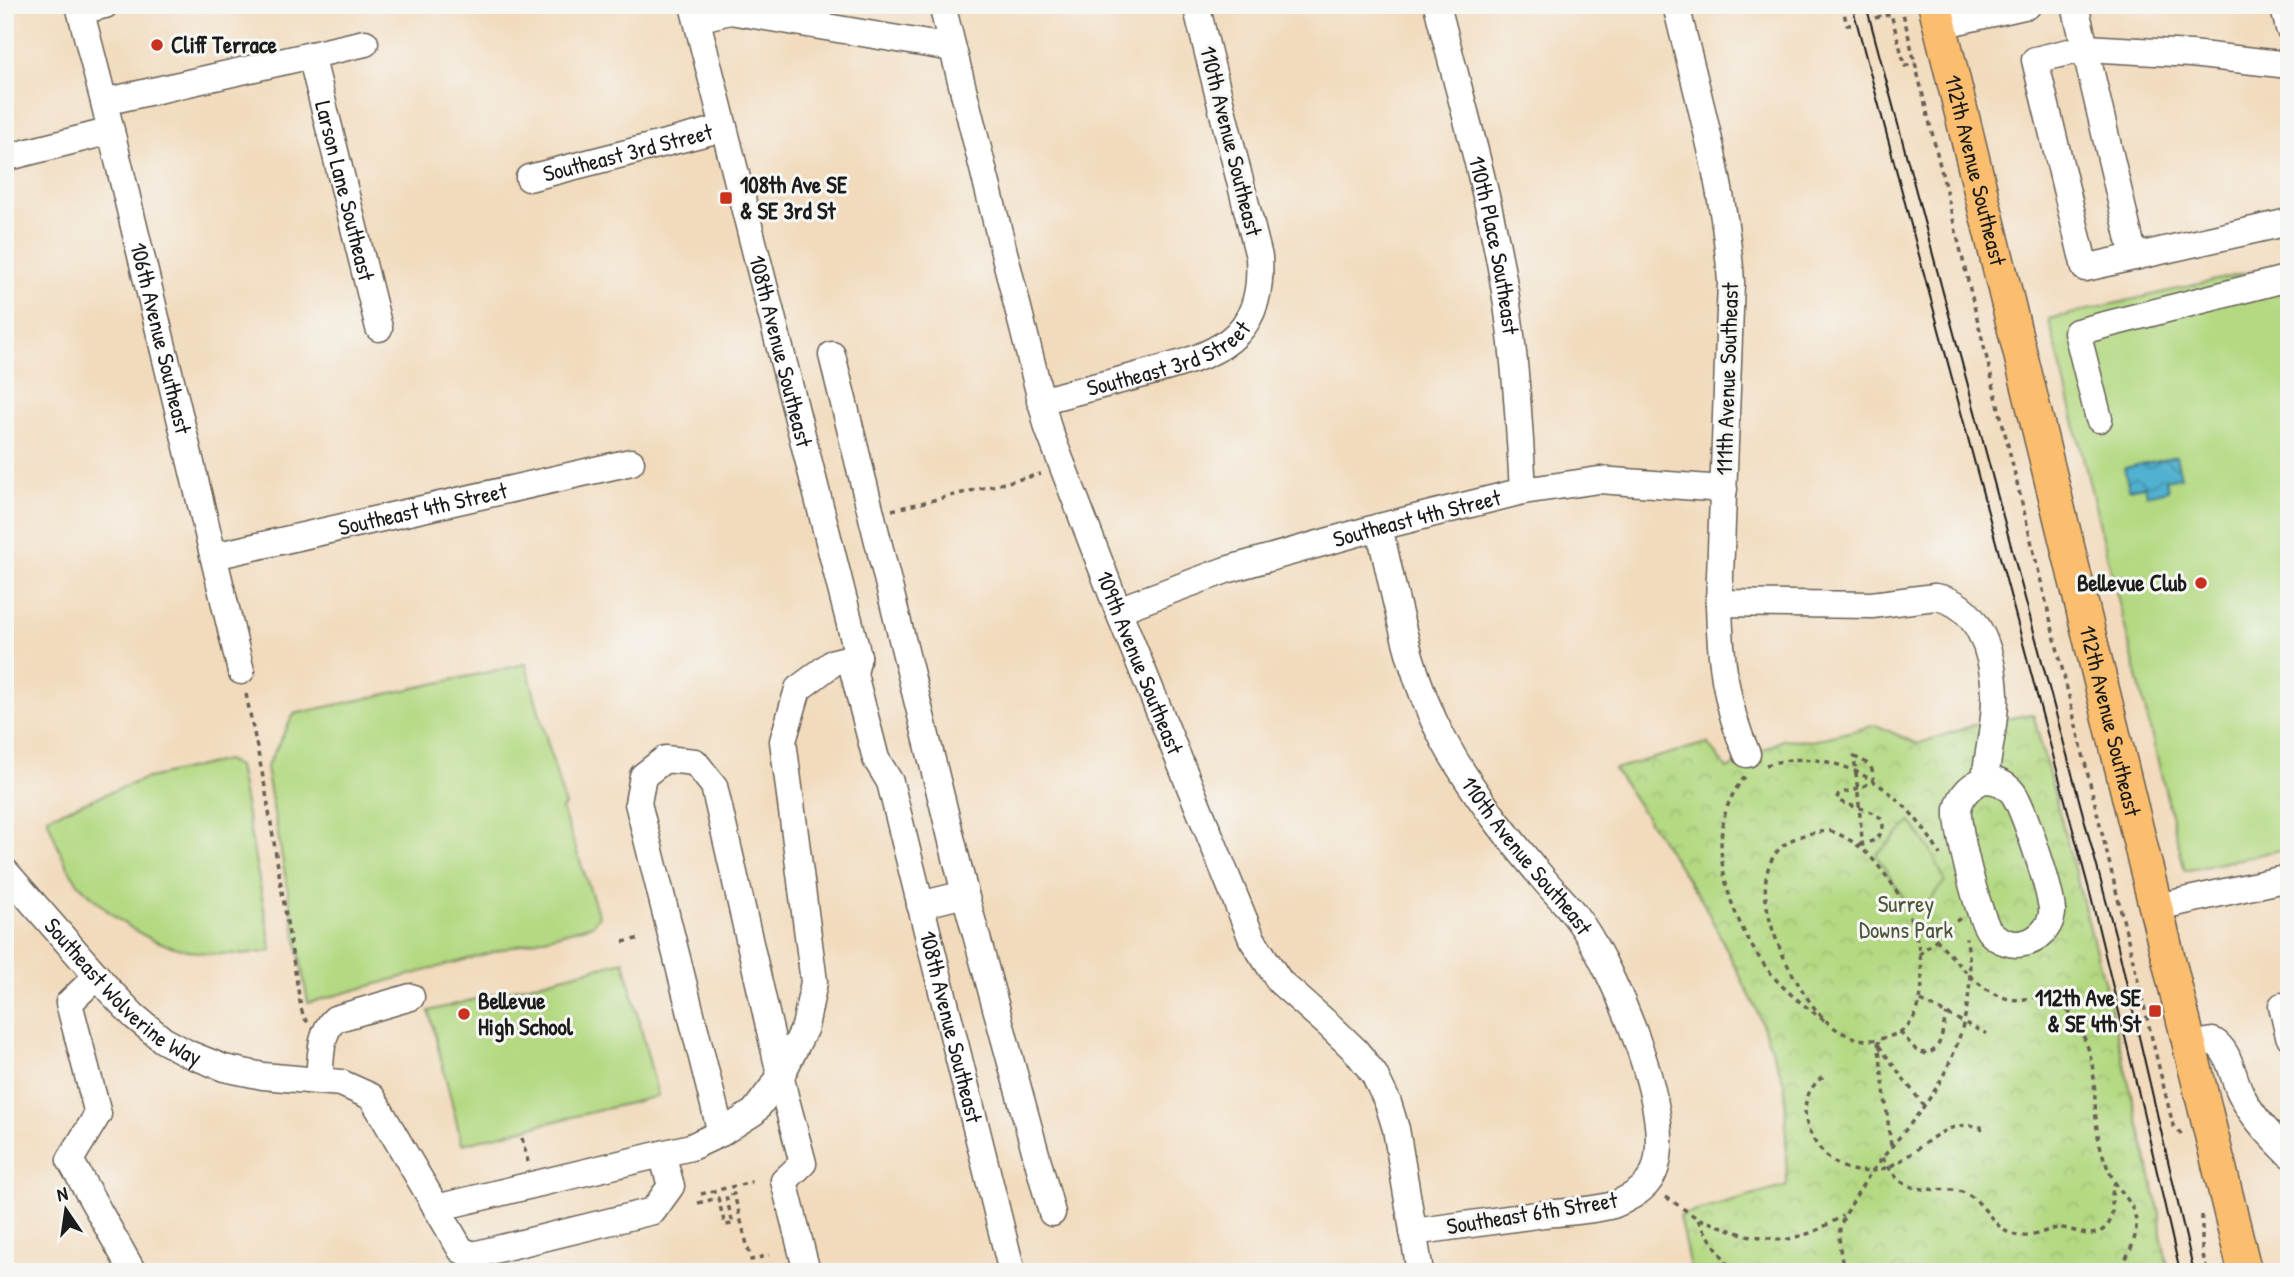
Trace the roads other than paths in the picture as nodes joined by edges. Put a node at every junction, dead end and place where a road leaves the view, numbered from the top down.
1 (942, 5) edge
2 (1196, 5) edge
3 (1437, 5) edge
4 (1676, 5) edge
5 (2028, 5) edge
6 (2075, 5) edge
7 (2283, 5) edge
8 (88, 7) edge
9 (695, 12) edge
10 (1938, 15) edge
11 (2289, 28) edge
12 (365, 43) dead end
13 (952, 48) junction
14 (2086, 48) junction
15 (311, 55) junction
16 (2289, 65) edge
17 (104, 102) junction
18 (724, 128) junction
19 (111, 131) junction
20 (5, 158) edge
21 (529, 178) dead end
22 (2289, 222) edge
23 (2134, 257) junction
24 (1261, 278) joint
25 (2289, 278) edge
26 (379, 328) dead end
27 (832, 355) dead end
28 (1040, 401) junction
29 (2099, 419) dead end
30 (631, 462) dead end
31 (1724, 489) junction
32 (1523, 491) junction
33 (1379, 527) junction
34 (214, 556) junction
35 (1719, 603) junction
36 (1118, 610) junction
37 (858, 656) junction
38 (241, 671) road end
39 (1751, 765) road end
40 (1986, 780) junction
41 (5, 871) edge
42 (2289, 878) edge
43 (965, 894) junction
44 (920, 905) junction
45 (2157, 907) junction
46 (97, 976) junction
47 (411, 998) dead end
48 (2282, 1006) dead end
49 (2289, 1036) edge
50 (2191, 1045) junction
51 (780, 1076) junction
52 (319, 1081) junction
53 (721, 1133) junction
54 (662, 1154) junction
55 (2289, 1154) edge
56 (1647, 1185) joint
57 (436, 1208) junction
58 (1052, 1213) dead end
59 (1413, 1232) junction
60 (133, 1272) edge
61 (807, 1272) edge
62 (1012, 1272) edge
63 (1420, 1272) edge
64 (2245, 1272) edge

1 - 13 street, 109th Avenue Southeast
2 - 24 street, 110th Avenue Southeast
3 - 32 street, 110th Place Southeast
4 - 31 street, 111th Avenue Southeast
5 - 10 street
6 - 14 street
7 - 11 street
8 - 17 street, 106th Avenue Southeast
9 - 13 street
9 - 18 street, 108th Avenue Southeast
10 - 45 main road, 112th Avenue Southeast
12 - 15 street
13 - 28 street, 109th Avenue Southeast
14 - 16 street
14 - 23 street
14 - 23 street
15 - 17 street
15 - 26 street, Larson Lane Southeast
17 - 19 street, 106th Avenue Southeast
18 - 21 street, Southeast 3rd Street
18 - 37 street, 108th Avenue Southeast
19 - 20 street
19 - 34 street, 106th Avenue Southeast
22 - 23 street
24 - 28 street, Southeast 3rd Street
25 - 29 street
27 - 43 street
28 - 36 street, 109th Avenue Southeast
30 - 34 street, Southeast 4th Street
31 - 32 street, Southeast 4th Street
31 - 35 street, 111th Avenue Southeast
32 - 33 street, Southeast 4th Street
33 - 36 street, Southeast 4th Street
33 - 56 street, 110th Avenue Southeast
34 - 38 street, 106th Avenue Southeast
35 - 39 street, 111th Avenue Southeast
35 - 40 street
36 - 59 street, 109th Avenue Southeast
37 - 44 street, 108th Avenue Southeast
37 - 51 street
40 - 40 street
41 - 46 street, Southeast Wolverine Way
42 - 45 street
43 - 44 street
43 - 58 street
44 - 62 street, 108th Avenue Southeast
45 - 50 main road, 112th Avenue Southeast
46 - 52 street, Southeast Wolverine Way
46 - 60 street
47 - 52 street
48 - 49 street
50 - 55 street
50 - 64 main road, 112th Avenue Southeast
51 - 53 street
51 - 53 street
51 - 61 street
52 - 57 street, Southeast Wolverine Way
53 - 54 street
54 - 57 street
54 - 57 street, Southeast Wolverine Way
56 - 59 street, Southeast 6th Street
59 - 63 street, 109th Avenue Southeast

